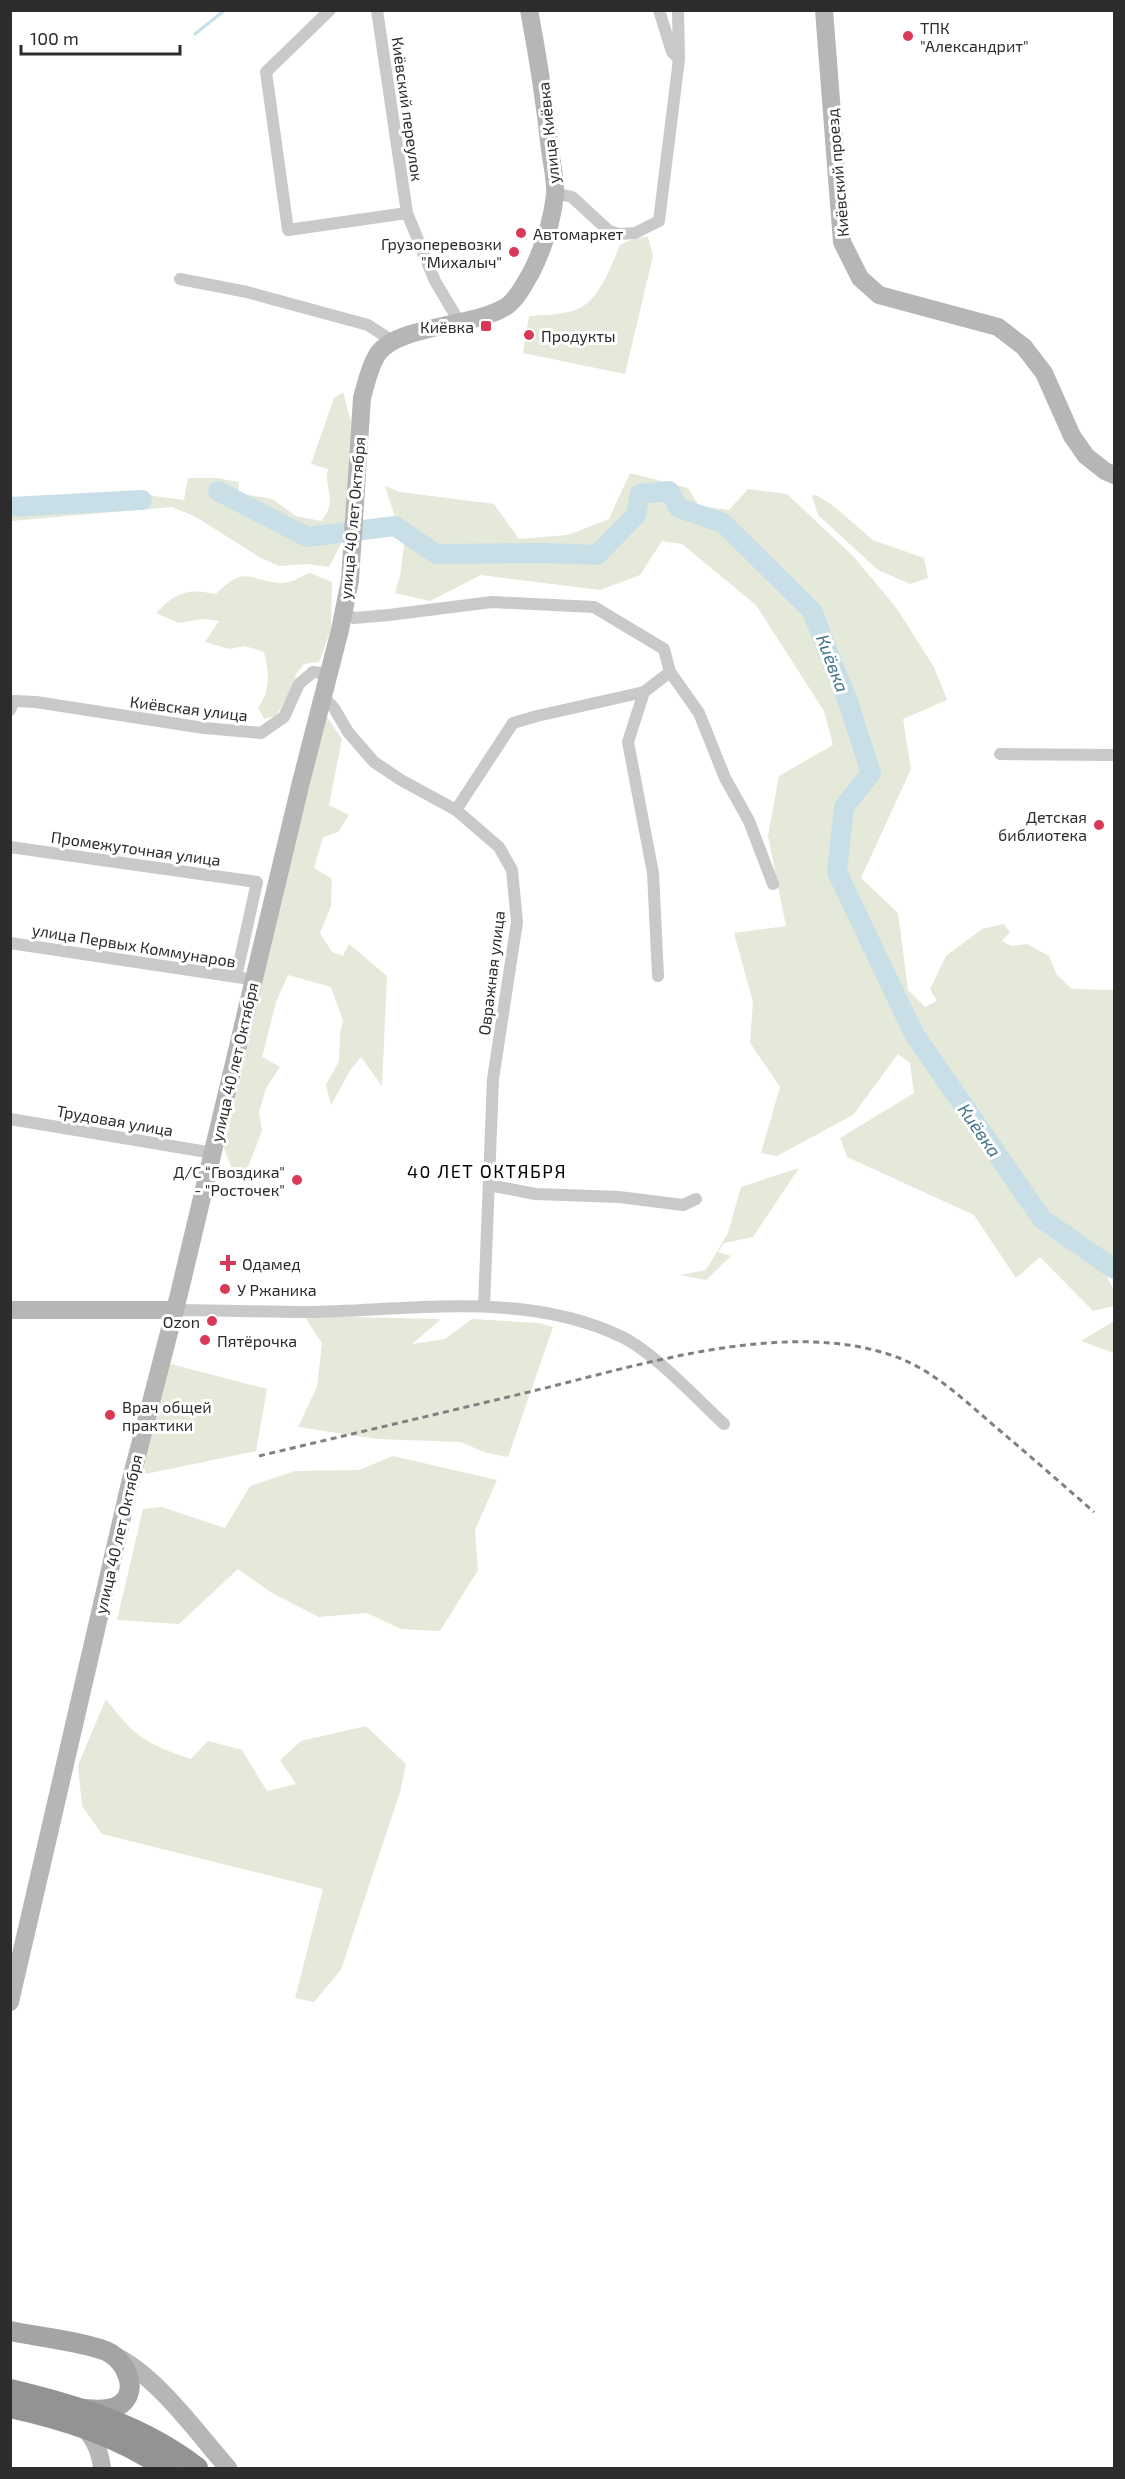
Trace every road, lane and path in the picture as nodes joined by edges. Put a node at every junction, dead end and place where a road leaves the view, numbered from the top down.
1 (330, 10) edge
2 (377, 10) edge
3 (529, 10) edge
4 (659, 10) edge
5 (678, 10) edge
6 (824, 10) edge
7 (679, 59) junction
8 (555, 193) junction
9 (407, 213) junction
10 (180, 279) dead end
11 (460, 323) junction
12 (394, 342) junction
13 (362, 398) joint
14 (1114, 475) edge
15 (343, 613) junction
16 (670, 672) junction
17 (329, 674) junction
18 (644, 692) junction
19 (324, 696) junction
20 (12, 706) edge
21 (1000, 754) dead end
22 (1114, 755) edge
23 (456, 810) junction
24 (10, 847) edge
25 (773, 884) dead end
26 (10, 943) edge
27 (658, 976) dead end
28 (245, 978) junction
29 (10, 1119) edge
30 (213, 1153) junction
31 (489, 1185) junction
32 (696, 1199) dead end
33 (484, 1306) junction
34 (10, 1310) edge
35 (175, 1310) junction
36 (724, 1424) dead end
37 (10, 2002) edge
38 (10, 2331) edge
39 (110, 2354) junction
40 (10, 2390) edge
41 (10, 2407) edge
42 (85, 2418) junction
43 (102, 2469) edge
44 (165, 2469) edge
45 (197, 2469) edge
46 (228, 2469) edge

1 - 9 street
2 - 9 street, Киёвский переулок
3 - 8 main road, улица Киёвка
4 - 7 street
5 - 7 street
6 - 14 main road, Киёвский проезд
7 - 8 street
8 - 11 main road, улица Киёвка
9 - 11 street, Киёвский переулок
10 - 12 street
11 - 12 main road, улица Киёвка
12 - 13 main road, улица Киёвка
13 - 15 main road, улица 40 лет Октября
15 - 16 street
15 - 17 main road, улица 40 лет Октября
16 - 18 street
16 - 25 street
17 - 19 main road, улица 40 лет Октября
17 - 20 street, Киёвская улица
18 - 23 street
18 - 27 street
19 - 23 street, Овражная улица
19 - 28 main road, улица 40 лет Октября
21 - 22 street
23 - 31 street, Овражная улица
24 - 28 street, Промежуточная улица
26 - 28 street, улица Первых Коммунаров
28 - 30 main road, улица 40 лет Октября
29 - 30 street, Трудовая улица
30 - 35 main road, улица 40 лет Октября
31 - 32 street
31 - 33 street, Овражная улица
33 - 35 street
33 - 36 street
34 - 35 main road
35 - 37 main road, улица 40 лет Октября
38 - 39 main road
39 - 42 main road
39 - 46 main road
40 - 42 highway
41 - 42 highway
42 - 43 main road
42 - 44 highway
42 - 45 highway

